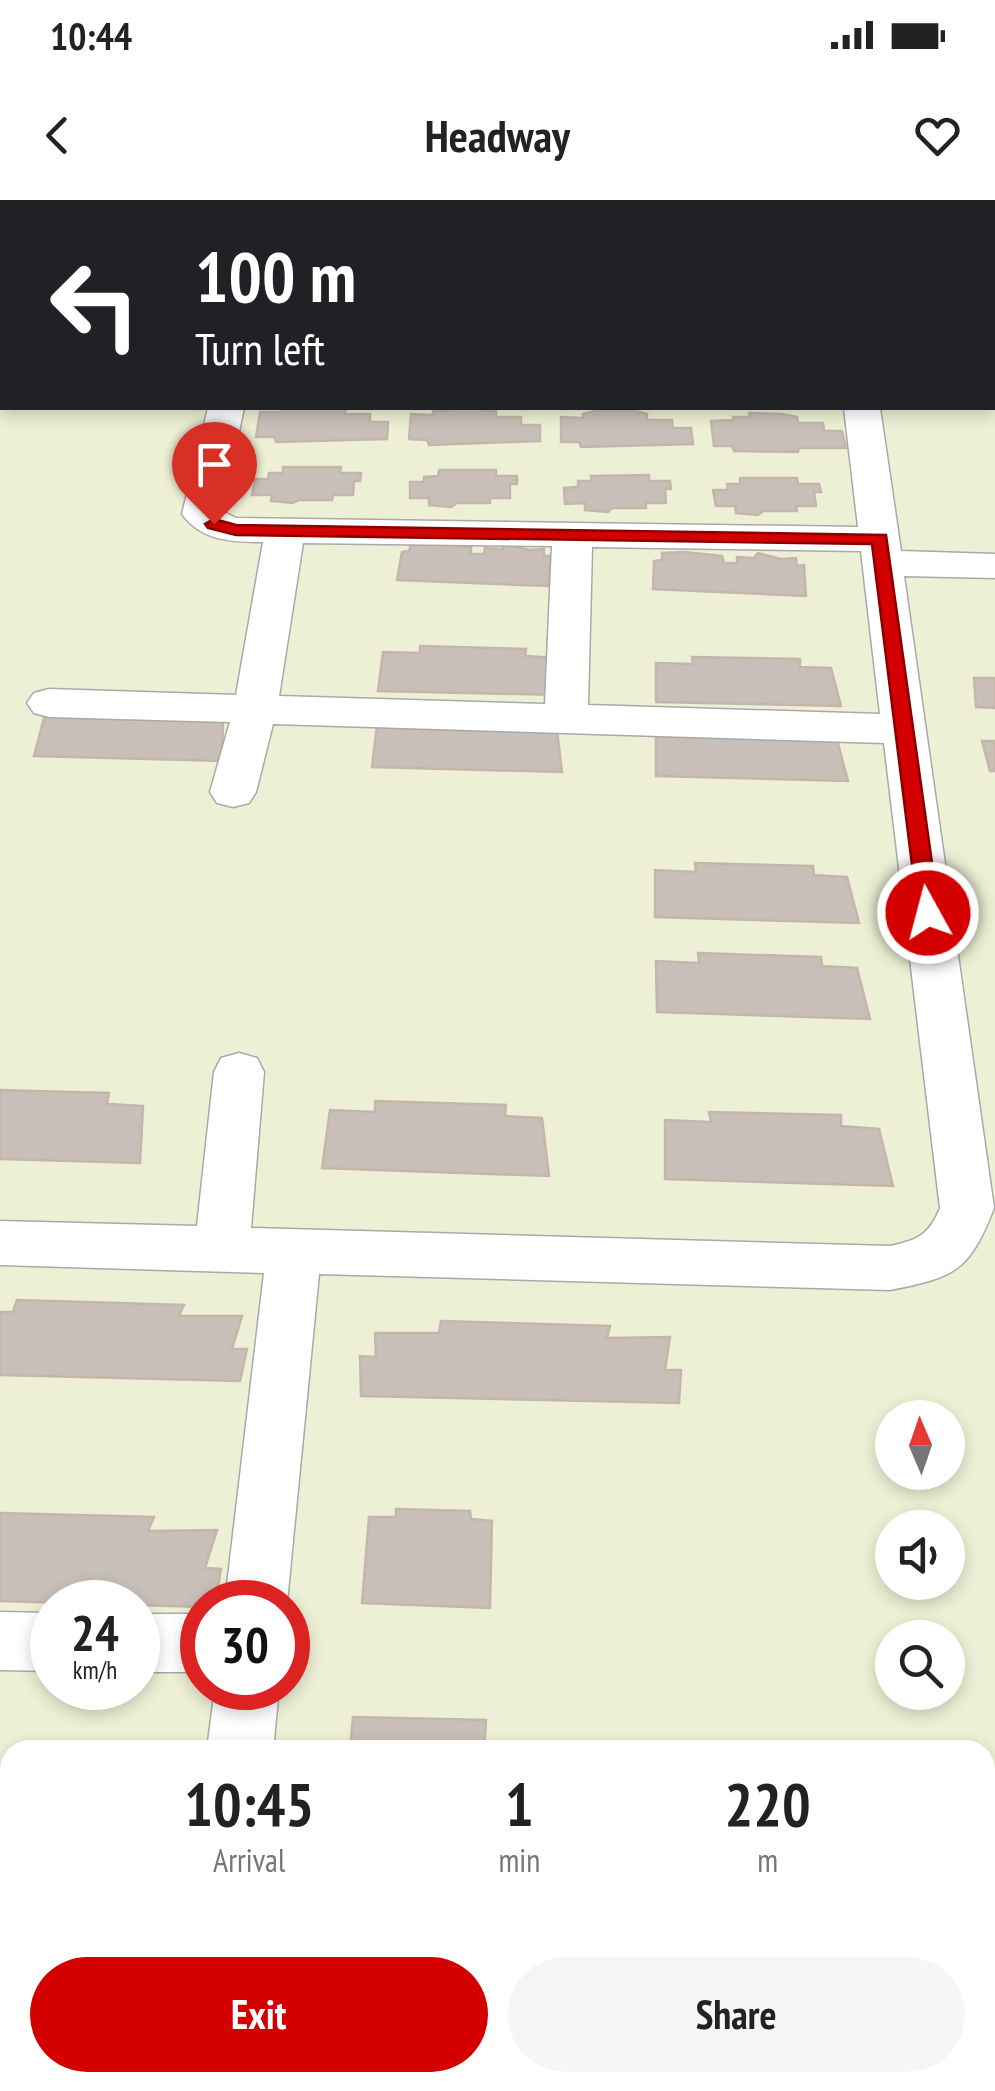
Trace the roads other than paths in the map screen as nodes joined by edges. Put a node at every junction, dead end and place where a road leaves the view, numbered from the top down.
1 (226, 410) edge
2 (862, 410) edge
3 (286, 531) junction
4 (572, 534) junction
5 (881, 551) junction
6 (995, 566) edge
7 (50, 703) dead end
8 (255, 709) junction
9 (566, 718) junction
10 (904, 729) junction
11 (233, 792) dead end
12 (239, 1072) dead end
13 (0, 1243) edge
14 (222, 1249) junction
15 (294, 1251) junction
16 (258, 1580) edge
17 (0, 1641) edge
18 (30, 1642) edge
19 (245, 1710) edge
20 (241, 1740) edge

1 - 3 street
2 - 5 street
3 - 4 street
3 - 8 street
4 - 5 street
4 - 9 street
5 - 6 street
5 - 10 street
7 - 8 street
8 - 9 street
8 - 11 street
9 - 10 street
10 - 15 street
12 - 14 street
13 - 14 street
14 - 15 street
15 - 16 street
17 - 18 street
19 - 20 street

